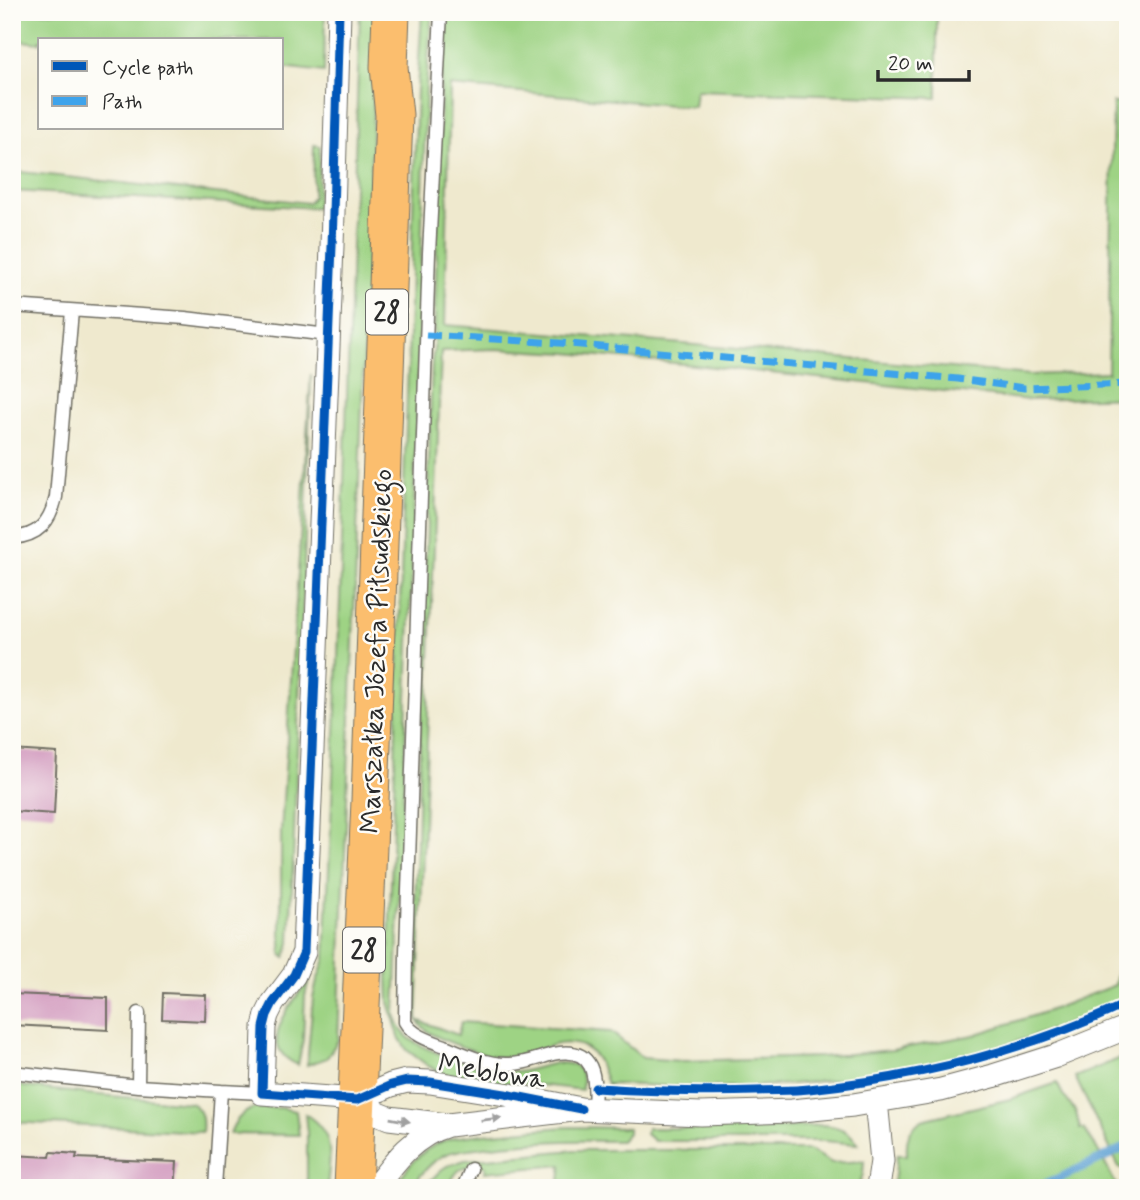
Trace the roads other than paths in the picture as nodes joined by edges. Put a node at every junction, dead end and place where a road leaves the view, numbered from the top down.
1 (339, 12) edge
2 (391, 12) edge
3 (408, 12) edge
4 (441, 12) edge
5 (394, 115) junction
6 (12, 306) edge
7 (72, 312) junction
8 (328, 335) junction
9 (12, 538) edge
10 (139, 1013) dead end
11 (1128, 1027) edge
12 (12, 1072) edge
13 (138, 1086) junction
14 (221, 1091) junction
15 (262, 1093) junction
16 (357, 1100) junction
17 (876, 1101) junction
18 (587, 1109) junction
19 (448, 1125) junction
20 (471, 1169) dead end
21 (215, 1188) edge
22 (353, 1188) edge
23 (375, 1188) edge
24 (463, 1188) edge
25 (878, 1188) edge

1 - 8 street
2 - 5 main road, Marszałka Józefa Piłsudskiego / 28
3 - 5 main road, Marszałka Józefa Piłsudskiego / 28
4 - 18 lane
5 - 16 main road, Marszałka Józefa Piłsudskiego / 28
6 - 7 lane
7 - 8 lane
7 - 9 lane
8 - 15 street
10 - 13 lane
11 - 17 street, Meblowa
12 - 13 lane
13 - 14 lane
14 - 15 lane
14 - 21 lane
15 - 16 street
16 - 18 street, Meblowa
16 -> 19 street, Meblowa
16 - 22 main road, Marszałka Józefa Piłsudskiego / 28
17 - 18 street, Meblowa
17 - 25 street
19 -> 18 street, Meblowa
19 - 23 street, Meblowa
20 - 24 lane

